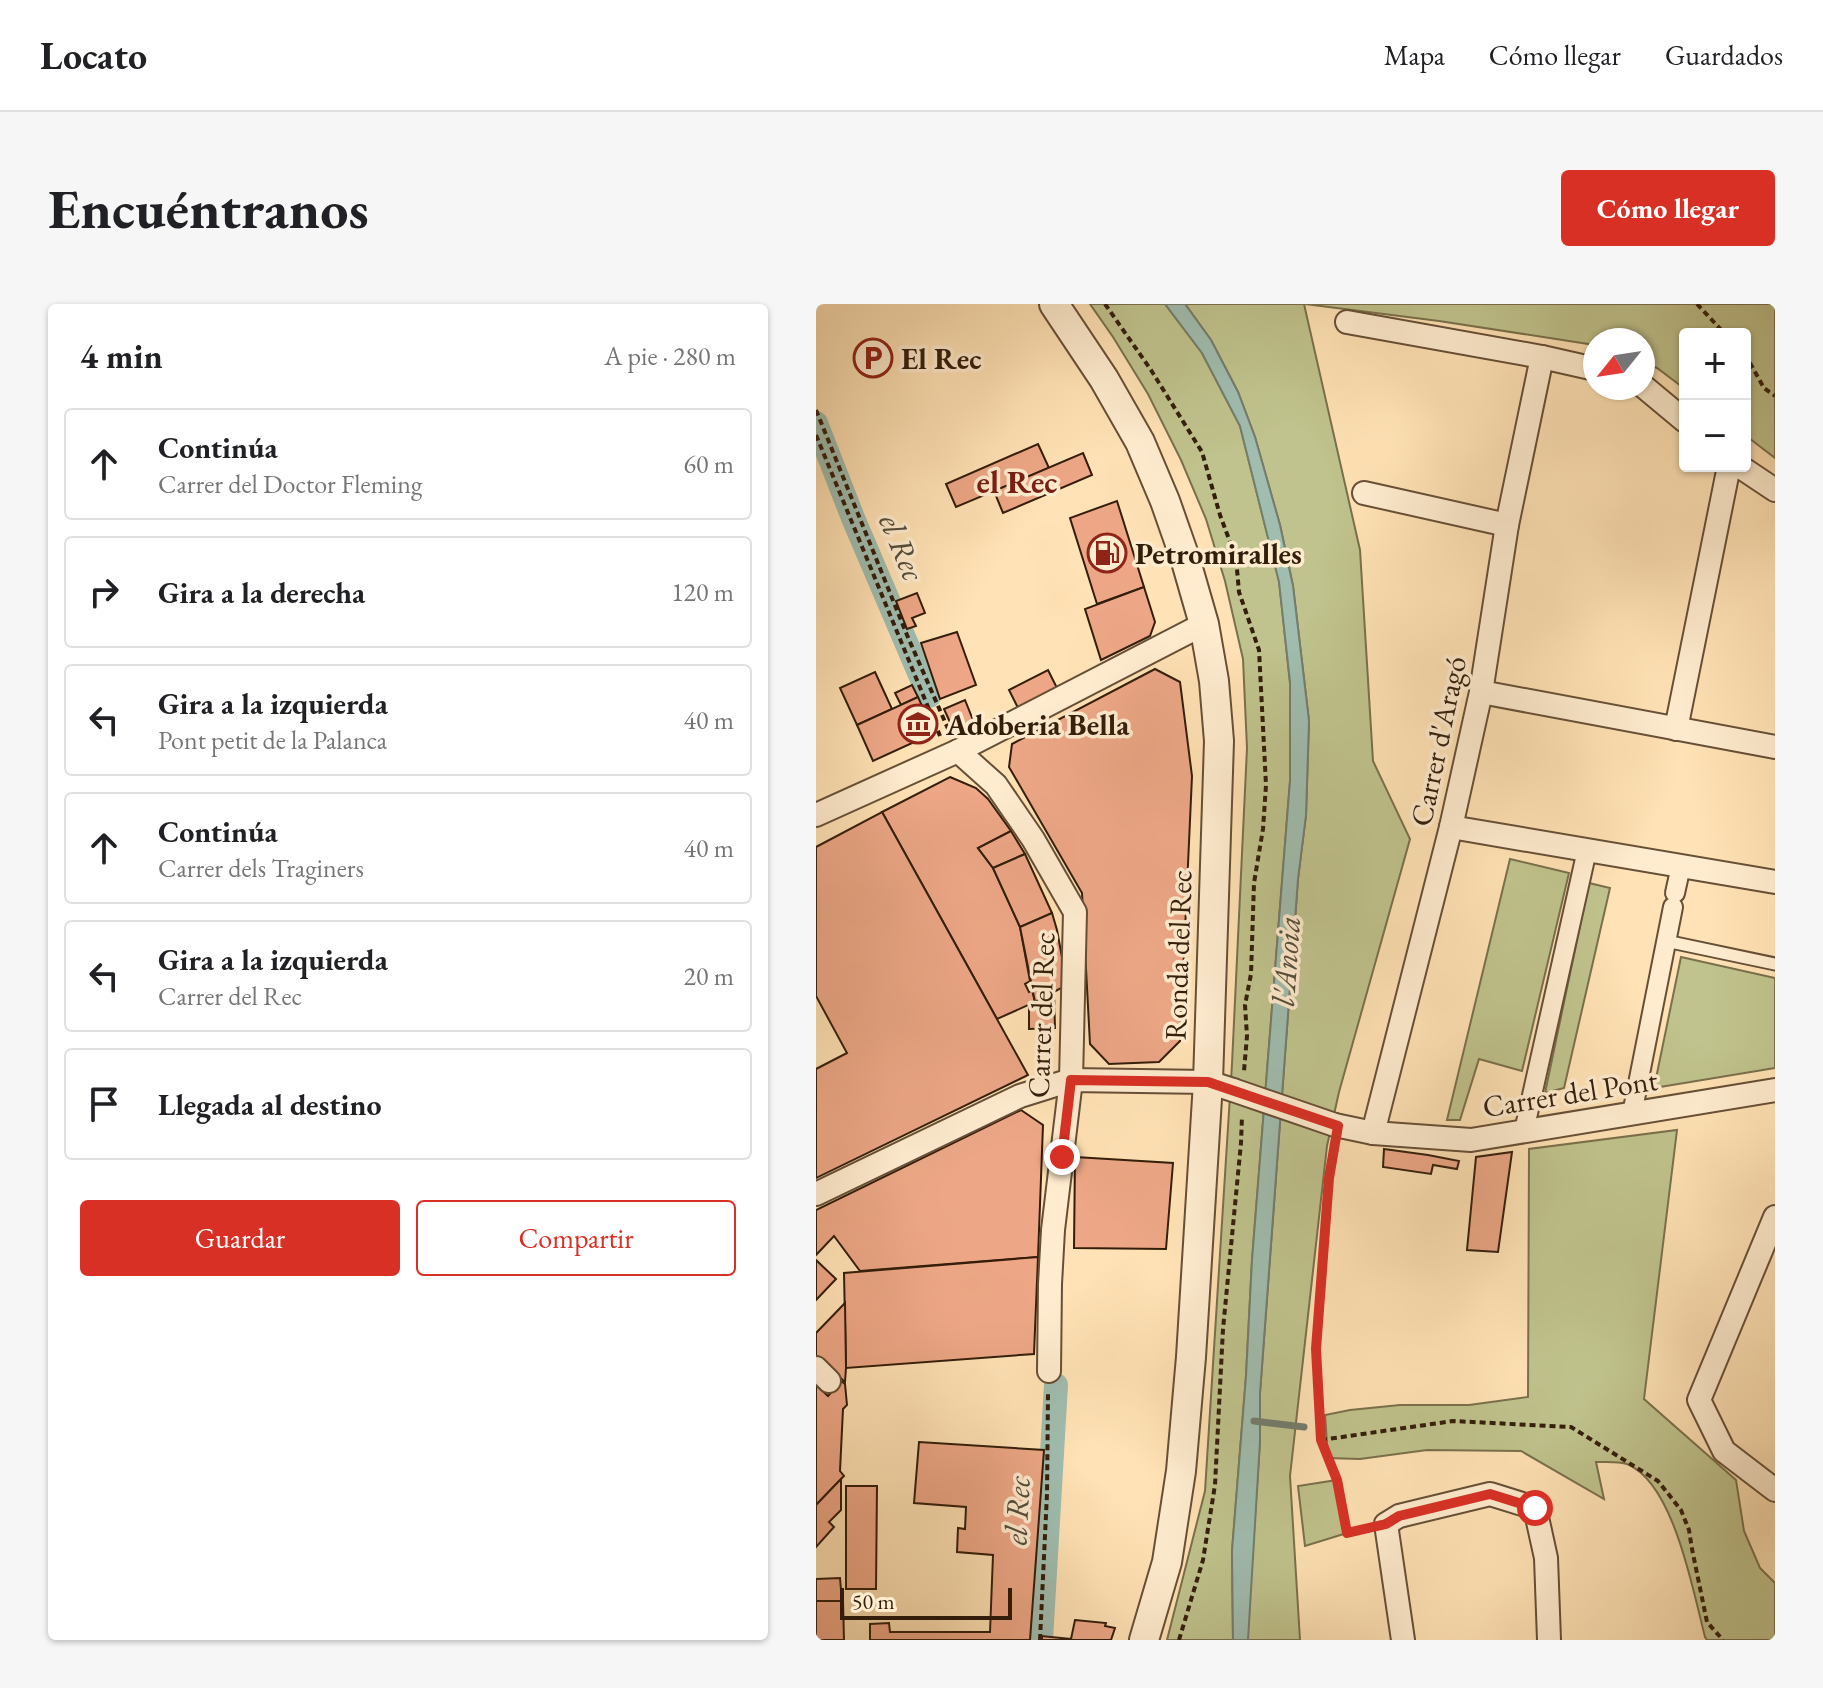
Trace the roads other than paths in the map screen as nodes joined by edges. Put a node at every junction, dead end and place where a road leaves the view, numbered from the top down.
1 (1054, 304) edge
2 (1347, 322) dead end
3 (1542, 357) junction
4 (1583, 366) edge
5 (1655, 396) edge
6 (1679, 416) edge
7 (1728, 472) edge
8 (1748, 472) edge
9 (1775, 490) edge
10 (1364, 493) dead end
11 (1507, 525) junction
12 (1204, 624) junction
13 (1481, 692) junction
14 (1676, 729) junction
15 (1775, 747) edge
16 (953, 754) junction
17 (816, 815) edge
18 (1451, 827) junction
19 (1587, 850) junction
20 (1681, 866) junction
21 (1775, 882) edge
22 (1666, 941) junction
23 (1775, 964) edge
24 (1071, 1080) junction
25 (1220, 1086) junction
26 (1775, 1090) edge
27 (1632, 1114) junction
28 (1524, 1131) junction
29 (1373, 1133) junction
30 (816, 1194) edge
31 (1775, 1217) edge
32 (1049, 1371) road end
33 (1775, 1490) edge
34 (1144, 1640) edge
35 (1403, 1640) edge
36 (1549, 1640) edge

1 - 12 street, Ronda del Rec
2 - 3 street
3 - 4 street
3 - 11 street, Carrer d'Aragó
5 - 6 street
7 - 14 street
8 - 9 street
10 - 11 street
11 - 13 street, Carrer d'Aragó
12 - 16 street
12 - 25 street, Ronda del Rec
13 - 14 street
13 - 18 street, Carrer d'Aragó
14 - 15 street
16 - 17 street
16 - 24 street, Carrer del Rec
18 - 19 street
18 - 29 street, Carrer d'Aragó
19 - 20 street
19 - 28 street
20 - 21 street
20 - 22 street
22 - 23 lane
22 - 27 street
24 - 25 street, Carrer del Pont
24 - 30 street, Carrer del Pont
24 - 32 street, Carrer del Rec
25 - 29 street, Carrer del Pont, bridge
25 - 34 street, Ronda del Rec
26 - 27 street, Carrer del Pont
27 - 28 street, Carrer del Pont
28 - 29 street, Carrer del Pont
31 - 33 street
35 - 36 street

